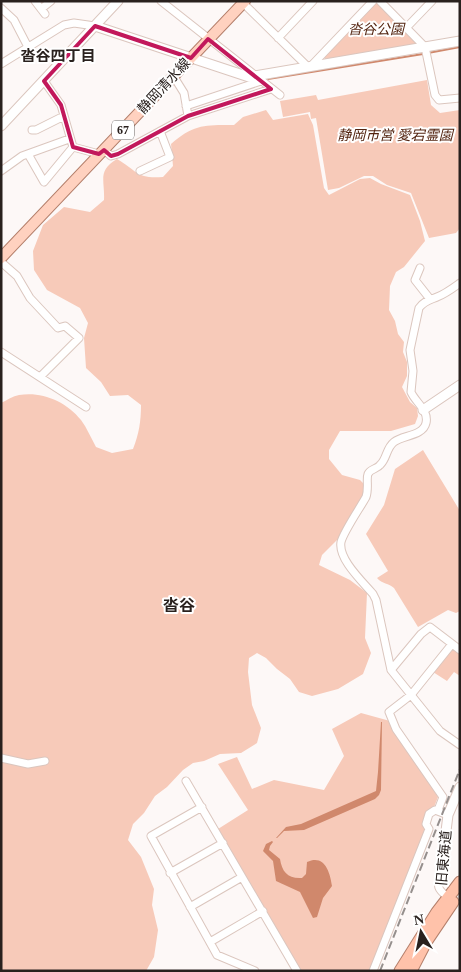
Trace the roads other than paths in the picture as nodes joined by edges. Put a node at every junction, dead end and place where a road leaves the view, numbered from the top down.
1 (34, 1) edge
2 (51, 1) edge
3 (118, 1) edge
4 (161, 1) edge
5 (313, 1) edge
6 (373, 1) edge
7 (380, 1) edge
8 (432, 1) edge
9 (243, 2) edge
10 (1, 8) edge
11 (95, 26) junction
12 (407, 27) junction
13 (278, 38) junction
14 (208, 40) junction
15 (460, 41) edge
16 (28, 47) junction
17 (426, 51) junction
18 (191, 58) junction
19 (1, 64) edge
20 (309, 67) junction
21 (174, 77) junction
22 (258, 78) junction
23 (44, 81) junction
24 (271, 89) junction
25 (280, 95) dead end
26 (460, 98) edge
27 (186, 106) junction
28 (64, 116) junction
29 (188, 116) junction
30 (1, 126) edge
31 (32, 130) dead end
32 (160, 131) junction
33 (69, 138) junction
34 (73, 147) junction
35 (101, 152) junction
36 (28, 154) junction
37 (1, 171) edge
38 (140, 171) dead end
39 (1, 260) edge
40 (420, 268) dead end
41 (460, 283) edge
42 (430, 299) junction
43 (1, 352) edge
44 (40, 377) junction
45 (460, 385) edge
46 (86, 407) dead end
47 (423, 410) junction
48 (452, 644) junction
49 (460, 650) edge
50 (391, 670) junction
51 (411, 695) junction
52 (460, 745) edge
53 (1, 758) edge
54 (45, 761) dead end
55 (186, 781) dead end
56 (458, 793) edge
57 (202, 807) junction
58 (438, 810) junction
59 (448, 815) junction
60 (223, 843) junction
61 (441, 871) joint
62 (170, 873) junction
63 (242, 877) junction
64 (460, 882) edge
65 (460, 893) edge
66 (448, 897) junction
67 (190, 907) junction
68 (262, 911) junction
69 (210, 942) junction
70 (255, 971) edge
71 (298, 971) edge
72 (373, 971) edge
73 (400, 971) edge
74 (411, 971) edge

1 - 2 street
3 - 11 street
4 - 14 street
5 - 13 street
6 - 20 street
7 - 12 street
8 - 12 street
9 - 13 street
9 - 14 main road, 静岡清水線 / 67
10 - 16 street
11 - 16 street
11 - 18 street
11 - 23 street
12 - 17 street
13 - 20 street
14 - 18 main road, 静岡清水線 / 67
14 - 22 street
15 - 17 street
16 - 19 street
17 - 20 street
17 - 26 street
18 - 21 main road, 静岡清水線 / 67
18 - 22 street
20 - 22 street
21 - 27 street
21 - 35 main road, 静岡清水線 / 67
22 - 24 street
22 - 27 street
23 - 28 street
23 - 30 street
24 - 25 street
24 - 29 street
27 - 29 street
28 - 31 street
28 - 33 street
29 - 32 street
32 - 35 street
32 - 38 street
33 - 34 street
33 - 36 street
34 - 35 street
34 - 36 street
35 - 39 main road, 静岡清水線 / 67
36 - 37 street
39 - 44 street
40 - 42 street
41 - 42 street
42 - 47 street
43 - 44 street
44 - 46 street
45 - 47 street
47 - 50 street
48 - 49 street
48 - 50 street
48 - 51 street
50 - 51 street
51 - 52 street
51 - 58 street
53 - 54 street
55 - 57 street
56 - 59 street, 旧東海道
57 - 60 street
57 - 62 street
58 - 59 street
58 - 72 street
59 - 61 street, 旧東海道
60 - 62 street
60 - 63 street
61 - 66 street, 旧東海道
62 - 67 street
63 - 67 street
63 - 68 street
64 - 66 highway
65 - 74 highway
66 - 73 highway
67 - 69 street
68 - 69 street
68 - 71 street
69 - 70 street

